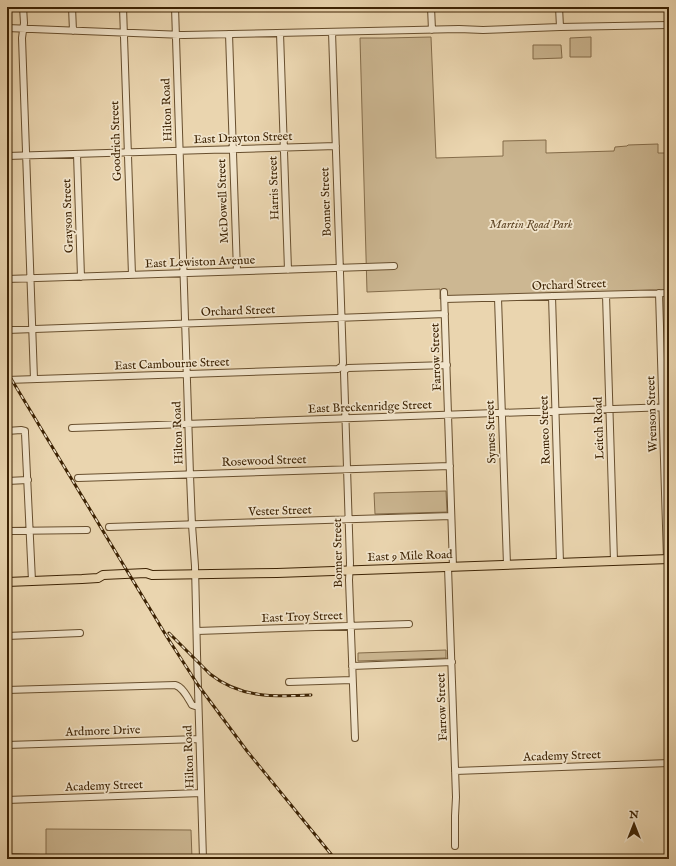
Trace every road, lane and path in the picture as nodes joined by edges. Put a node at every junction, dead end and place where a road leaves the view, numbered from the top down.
1 (23, 7) edge
2 (72, 7) edge
3 (123, 7) edge
4 (175, 7) edge
5 (431, 7) edge
6 (559, 7) edge
7 (669, 25) edge
8 (560, 27) junction
9 (7, 28) edge
10 (23, 29) junction
11 (432, 30) junction
12 (73, 31) junction
13 (332, 32) junction
14 (124, 33) junction
15 (280, 33) junction
16 (229, 34) junction
17 (176, 35) junction
18 (336, 146) junction
19 (283, 148) junction
20 (232, 149) junction
21 (180, 151) junction
22 (128, 152) junction
23 (77, 154) junction
24 (26, 155) junction
25 (7, 156) edge
26 (394, 266) dead end
27 (340, 268) junction
28 (288, 270) junction
29 (237, 271) junction
30 (184, 273) junction
31 (132, 275) junction
32 (81, 277) junction
33 (31, 278) junction
34 (7, 279) edge
35 (659, 293) junction
36 (669, 293) edge
37 (606, 294) junction
38 (445, 296) joint
39 (552, 296) junction
40 (498, 298) junction
41 (445, 314) junction
42 (341, 318) junction
43 (185, 324) junction
44 (32, 329) junction
45 (7, 330) edge
46 (447, 365) junction
47 (338, 369) joint
48 (187, 374) junction
49 (34, 379) junction
50 (7, 380) edge
51 (666, 407) edge
52 (609, 409) junction
53 (556, 411) junction
54 (502, 413) junction
55 (448, 415) junction
56 (345, 419) junction
57 (189, 424) junction
58 (72, 428) dead end
59 (7, 431) edge
60 (450, 466) junction
61 (346, 469) junction
62 (190, 475) junction
63 (78, 478) dead end
64 (28, 480) junction
65 (7, 481) edge
66 (451, 516) junction
67 (348, 520) junction
68 (192, 525) junction
69 (109, 528) dead end
70 (30, 530) junction
71 (87, 530) dead end
72 (7, 531) edge
73 (668, 559) edge
74 (614, 561) junction
75 (560, 563) junction
76 (507, 565) junction
77 (450, 567) junction
78 (349, 570) junction
79 (196, 574) junction
80 (32, 581) junction
81 (7, 582) edge
82 (409, 624) dead end
83 (350, 626) junction
84 (197, 631) junction
85 (80, 634) dead end
86 (7, 636) edge
87 (452, 662) junction
88 (352, 666) junction
89 (352, 680) junction
90 (289, 682) dead end
91 (7, 690) edge
92 (198, 706) junction
93 (355, 738) dead end
94 (199, 739) junction
95 (7, 745) edge
96 (669, 763) edge
97 (455, 771) junction
98 (201, 793) junction
99 (7, 800) edge
100 (455, 846) dead end
101 (7, 858) edge
102 (14, 858) edge
103 (41, 858) dead end
104 (203, 859) edge

1 - 10 street
2 - 12 street
3 - 14 street, Goodrich Street
4 - 17 street, Hilton Road
5 - 11 street
6 - 8 street
7 - 8 street
8 - 11 street
9 - 10 street
10 - 12 street
10 - 24 street
11 - 13 street
12 - 14 street
13 - 15 street
13 - 18 street, Bonner Street
14 - 17 street
14 - 22 street, Goodrich Street
15 - 16 street
15 - 19 street, Harris Street
16 - 17 street
16 - 20 street, McDowell Street
17 - 21 street, Hilton Road
18 - 19 street, East Drayton Street
18 - 27 street, Bonner Street
19 - 20 street, East Drayton Street
19 - 28 street, Harris Street
20 - 21 street, East Drayton Street
20 - 29 street, McDowell Street
21 - 22 street, East Drayton Street
21 - 30 street, Hilton Road
22 - 23 street, East Drayton Street
22 - 31 street, Goodrich Street
23 - 24 street, East Drayton Street
23 - 32 street, Grayson Street
24 - 25 street, East Drayton Street
24 - 33 street
26 - 27 street, East Lewiston Avenue
27 - 28 street, East Lewiston Avenue
27 - 42 street, Bonner Street
28 - 29 street, East Lewiston Avenue
29 - 30 street, East Lewiston Avenue
30 - 31 street, East Lewiston Avenue
30 - 43 street, Hilton Road
31 - 32 street, East Lewiston Avenue
32 - 33 street, East Lewiston Avenue
33 - 34 street, East Lewiston Avenue
33 - 44 street
35 - 36 street, Orchard Street
35 - 37 street, Orchard Street
35 - 51 street, Wrenson Street
37 - 39 street, Orchard Street
37 - 52 street, Leitch Road
38 - 40 street, Orchard Street
38 - 41 street, Farrow Street
39 - 40 street, Orchard Street
39 - 53 street, Romeo Street
40 - 54 street, Symes Street
41 - 42 street, Orchard Street
41 - 46 street, Farrow Street
42 - 43 street, Orchard Street
42 - 47 street, Bonner Street
43 - 44 street, Orchard Street
43 - 48 street, Hilton Road
44 - 45 street, Orchard Street
44 - 49 street
46 - 55 street, Farrow Street
46 - 56 street, Bonner Street
47 - 48 street, East Cambourne Street
48 - 49 street, East Cambourne Street
48 - 57 street, Hilton Road
49 - 50 street, East Cambourne Street
51 - 52 street, East Breckenridge Street
51 - 73 street, Wrenson Street
52 - 53 street, East Breckenridge Street
52 - 74 street, Leitch Road
53 - 54 street, East Breckenridge Street
53 - 75 street, Romeo Street
54 - 55 street, East Breckenridge Street
54 - 76 street, Symes Street
55 - 56 street, East Breckenridge Street
55 - 60 street, Farrow Street
56 - 57 street, East Breckenridge Street
56 - 61 street, Bonner Street
57 - 58 street, East Breckenridge Street
57 - 62 street, Hilton Road
59 - 64 street
60 - 61 street, Rosewood Street
60 - 66 street, Farrow Street
61 - 62 street, Rosewood Street
61 - 67 street, Bonner Street
62 - 63 street, Rosewood Street
62 - 68 street, Hilton Road
64 - 65 street
64 - 70 street
66 - 67 street, Vester Street
66 - 77 street, Farrow Street
67 - 68 street, Vester Street
67 - 78 street, Bonner Street
68 - 69 street, Vester Street
68 - 79 street, Hilton Road
70 - 71 street
70 - 72 street
70 - 80 street
73 - 74 main road, East 9 Mile Road
74 - 75 main road, East 9 Mile Road
75 - 76 main road, East 9 Mile Road
76 - 77 main road, East 9 Mile Road
77 - 78 main road, East 9 Mile Road
77 - 87 street, Farrow Street
78 - 79 main road, East 9 Mile Road
78 - 83 street, Bonner Street
79 - 80 main road, East 9 Mile Road
79 - 84 street, Hilton Road
80 - 81 main road, East 9 Mile Road
82 - 83 street, East Troy Street
83 - 84 street, East Troy Street
83 - 88 street, Bonner Street
84 - 92 street, Hilton Road
85 - 86 street
87 - 88 street
87 - 97 street, Farrow Street
88 - 89 street, Bonner Street
89 - 90 street
89 - 93 street, Bonner Street
91 - 92 street
92 - 94 street, Hilton Road
94 - 95 street, Ardmore Drive
94 - 98 street, Hilton Road
96 - 97 street, Academy Street
97 - 100 street, Farrow Street
98 - 99 street, Academy Street
98 - 104 street, Hilton Road
101 - 102 street
102 - 103 street

